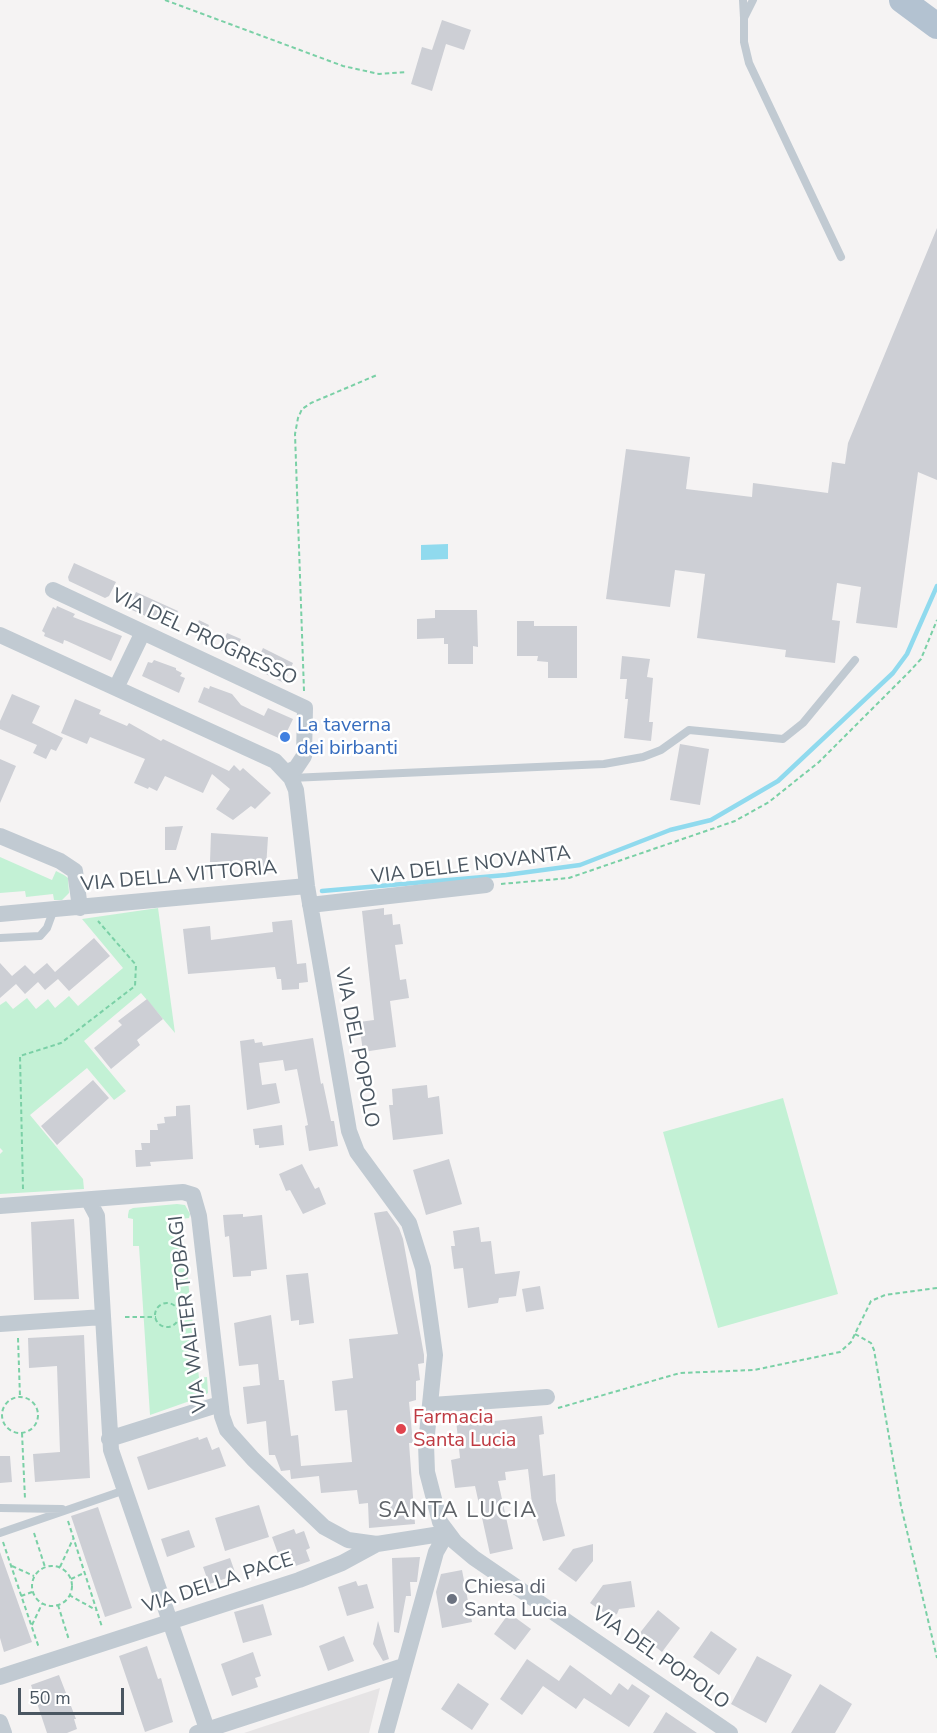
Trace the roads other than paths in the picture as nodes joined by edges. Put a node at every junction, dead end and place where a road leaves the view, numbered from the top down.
1 (743, 0) edge
2 (753, 0) edge
3 (902, 0) edge
4 (744, 18) junction
5 (937, 26) edge
6 (841, 257) dead end
7 (53, 590) dead end
8 (142, 634) junction
9 (0, 635) edge
10 (855, 660) dead end
11 (116, 688) junction
12 (289, 775) junction
13 (0, 836) edge
14 (486, 885) road end
15 (307, 886) junction
16 (310, 905) junction
17 (83, 908) junction
18 (54, 909) junction
19 (0, 914) edge
20 (0, 938) edge
21 (89, 1201) junction
22 (0, 1206) edge
23 (103, 1317) junction
24 (0, 1324) edge
25 (547, 1398) road end
26 (220, 1404) junction
27 (432, 1405) junction
28 (109, 1439) junction
29 (125, 1490) junction
30 (0, 1508) edge
31 (65, 1509) junction
32 (447, 1533) junction
33 (0, 1534) edge
34 (377, 1544) junction
35 (169, 1623) junction
36 (403, 1666) junction
37 (0, 1677) edge
38 (0, 1722) edge
39 (202, 1731) edge
40 (4, 1733) edge
41 (386, 1733) edge
42 (730, 1733) edge

1 - 4 lane
2 - 4 lane
3 - 5 main road
4 - 6 lane
7 - 8 street, VIA DEL PROGRESSO
8 - 11 street
8 - 12 street, VIA DEL PROGRESSO
9 - 11 street
10 - 12 lane
11 - 12 street
12 - 15 street, VIA DEL POPOLO
13 - 17 street
14 - 16 street, VIA DELLE NOVANTA
15 - 16 street, VIA DEL POPOLO
15 - 17 street, VIA DELLA VITTORIA
16 - 27 street, VIA DEL POPOLO
17 - 18 street, VIA DELLA VITTORIA
18 - 19 street, VIA DELLA VITTORIA
18 - 20 lane
21 - 22 street, VIA WALTER TOBAGI
21 - 23 street
21 - 26 street, VIA WALTER TOBAGI
23 - 24 street
23 - 28 street
25 - 27 street
26 - 28 street
26 - 34 street, VIA WALTER TOBAGI
27 - 32 street, VIA DEL POPOLO
28 - 29 street
29 - 31 lane
29 - 35 street
30 - 31 lane
31 - 33 lane
32 - 34 street, VIA DELLA PACE
32 - 36 street
32 - 42 street, VIA DEL POPOLO
34 - 35 street, VIA DELLA PACE
35 - 37 street, VIA DELLA PACE
35 - 39 street
36 - 39 street
36 - 41 street
38 - 40 street

